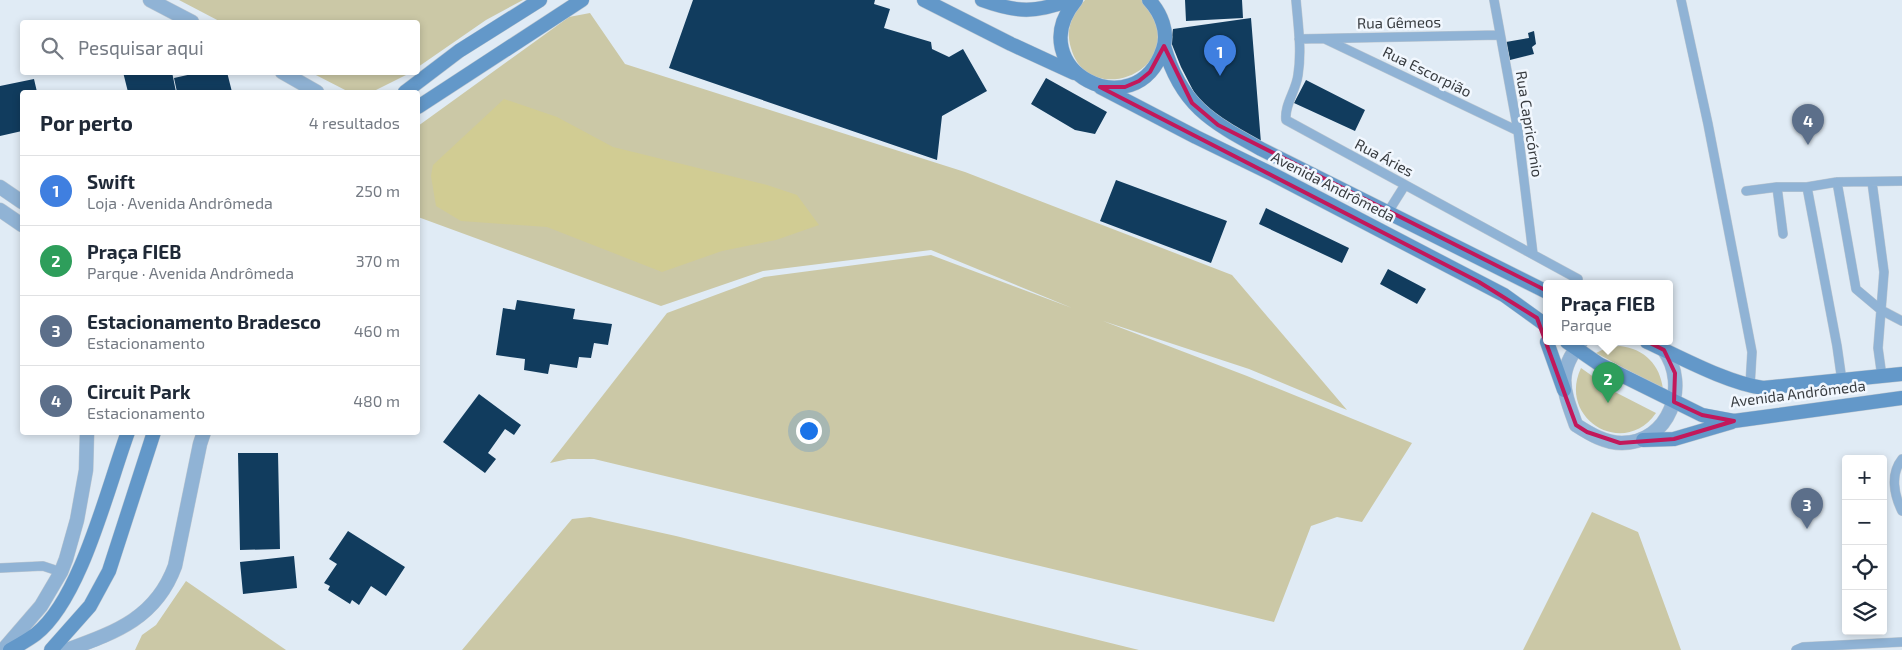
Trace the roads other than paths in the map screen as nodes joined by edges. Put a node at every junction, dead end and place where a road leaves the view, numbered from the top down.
1 (150, 0) edge
2 (540, 0) edge
3 (582, 0) edge
4 (924, 0) edge
5 (982, 0) edge
6 (1070, 0) edge
7 (1076, 0) edge
8 (1150, 0) edge
9 (1296, 0) edge
10 (1494, 0) edge
11 (1681, 0) edge
12 (188, 20) edge
13 (1500, 35) junction
14 (1299, 39) junction
15 (1325, 39) junction
16 (1164, 46) junction
17 (287, 75) edge
18 (1078, 75) junction
19 (1100, 87) junction
20 (314, 90) edge
21 (407, 90) edge
22 (420, 106) edge
23 (1518, 131) junction
24 (1902, 181) edge
25 (1837, 182) junction
26 (1872, 182) junction
27 (1405, 185) junction
28 (1777, 186) junction
29 (0, 187) edge
30 (1807, 188) junction
31 (1746, 191) dead end
32 (20, 201) edge
33 (0, 210) edge
34 (1388, 212) junction
35 (20, 225) edge
36 (1783, 234) dead end
37 (1533, 254) junction
38 (1578, 279) dead end
39 (1543, 290) edge
40 (1881, 310) junction
41 (1902, 321) edge
42 (1542, 322) edge
43 (1548, 345) edge
44 (1574, 345) edge
45 (1575, 345) edge
46 (1653, 345) edge
47 (1664, 350) junction
48 (1902, 374) edge
49 (1882, 377) junction
50 (1842, 381) junction
51 (1750, 386) junction
52 (1564, 390) junction
53 (1902, 398) edge
54 (1674, 402) junction
55 (1734, 421) junction
56 (87, 435) edge
57 (127, 435) edge
58 (153, 435) edge
59 (203, 435) edge
60 (1643, 440) junction
61 (1902, 459) edge
62 (1902, 511) edge
63 (0, 568) edge
64 (61, 572) junction
65 (1902, 642) edge
66 (3, 650) edge
67 (10, 650) edge
68 (51, 650) edge
69 (67, 650) edge
70 (1796, 650) edge

1 - 12 street
2 - 21 main road
3 - 22 main road
4 - 18 main road
5 - 6 main road
7 - 18 main road
8 - 16 main road
9 - 14 lane, Rua Áries
10 - 13 lane, Rua Capricórnio
11 - 51 lane
13 - 15 lane, Rua Gêmeos
13 - 23 lane, Rua Capricórnio
14 - 15 lane, Rua Gêmeos
14 - 27 lane, Rua Áries
15 - 23 lane, Rua Escorpião
16 - 19 main road
16 - 34 main road, Avenida Andrômeda
17 - 20 street
18 - 19 main road, Avenida Andrômeda
19 - 42 main road, Avenida Andrômeda
23 - 37 lane, Rua Capricórnio
24 - 26 lane
25 - 26 lane
25 - 30 lane
25 - 40 lane
26 - 40 lane
27 - 34 lane
27 - 37 lane, Rua Áries
28 - 30 lane
28 - 31 lane
28 - 36 lane
29 - 32 street
30 - 50 lane
33 - 35 street
34 - 39 main road, Avenida Andrômeda
37 - 38 lane, Rua Áries
40 - 41 lane
40 - 49 lane
43 - 52 main road
44 - 52 street
45 - 54 main road, Avenida Andrômeda
46 - 47 main road, Avenida Andrômeda
47 - 51 main road, Avenida Andrômeda
47 - 54 street
48 - 49 main road, Avenida Andrômeda
49 - 50 main road, Avenida Andrômeda
50 - 51 main road, Avenida Andrômeda
52 - 60 street
53 - 55 main road, Avenida Andrômeda
54 - 55 main road, Avenida Andrômeda
54 - 60 street
55 - 60 main road
56 - 64 street
57 - 67 main road
58 - 68 main road
59 - 69 street
61 - 62 lane
63 - 64 lane
64 - 66 street
65 - 70 lane

